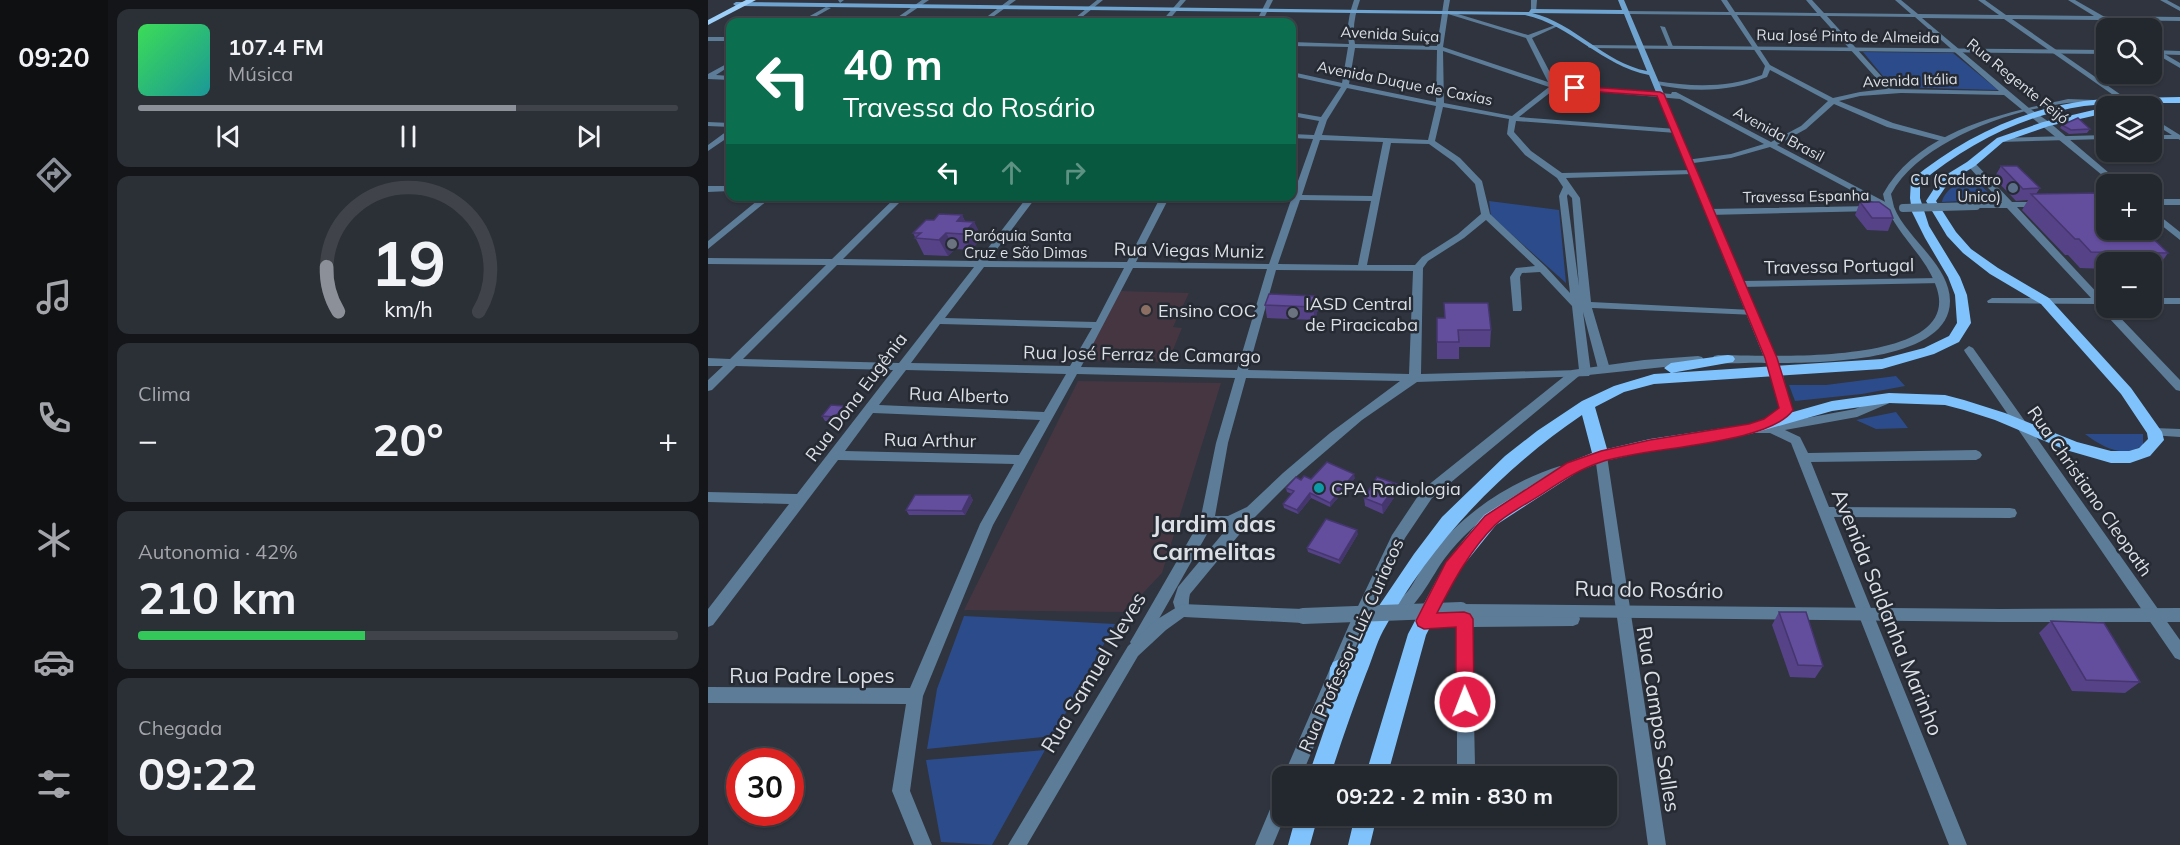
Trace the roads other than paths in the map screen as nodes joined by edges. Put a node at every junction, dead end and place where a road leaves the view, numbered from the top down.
1 (1013, 0) edge
2 (1100, 0) edge
3 (1183, 0) edge
4 (1270, 0) edge
5 (1357, 0) edge
6 (1447, 0) edge
7 (1534, 0) edge
8 (1621, 0) edge
9 (1724, 0) edge
10 (1809, 0) edge
11 (1898, 0) edge
12 (1981, 0) edge
13 (2071, 0) edge
14 (2163, 0) edge
15 (745, 2) edge
16 (921, 3) edge
17 (1005, 6) junction
18 (1092, 7) junction
19 (828, 8) dead end
20 (1177, 8) junction
21 (1266, 9) junction
22 (2180, 9) edge
23 (1353, 10) junction
24 (1446, 11) junction
25 (1538, 12) junction
26 (1626, 12) junction
27 (1733, 14) junction
28 (1822, 15) junction
29 (1916, 15) junction
30 (2004, 16) junction
31 (809, 18) edge
32 (900, 18) edge
33 (988, 18) edge
34 (1081, 18) edge
35 (1168, 18) edge
36 (1261, 18) edge
37 (2101, 18) joint
38 (2162, 19) edge
39 (2180, 19) edge
40 (708, 21) edge
41 (1556, 25) junction
42 (1662, 27) dead end
43 (1528, 37) junction
44 (708, 39) edge
45 (726, 39) edge
46 (1296, 44) edge
47 (1352, 45) junction
48 (1590, 46) junction
49 (1640, 47) junction
50 (1440, 48) junction
51 (1672, 48) junction
52 (1757, 48) junction
53 (1854, 50) junction
54 (1957, 51) junction
55 (2058, 52) junction
56 (2096, 52) edge
57 (2162, 52) edge
58 (2180, 53) edge
59 (2162, 56) edge
60 (726, 66) edge
61 (1768, 66) junction
62 (2180, 66) edge
63 (1652, 74) junction
64 (1296, 75) edge
65 (708, 77) edge
66 (726, 78) edge
67 (1656, 83) junction
68 (1345, 86) junction
69 (1554, 86) junction
70 (1892, 92) junction
71 (2006, 93) junction
72 (1660, 94) junction
73 (2119, 96) edge
74 (1682, 97) junction
75 (2180, 100) edge
76 (1833, 101) junction
77 (2162, 101) edge
78 (1440, 105) junction
79 (2096, 105) edge
80 (2096, 107) edge
81 (2180, 107) edge
82 (2162, 108) edge
83 (1296, 115) edge
84 (2036, 117) junction
85 (1513, 118) junction
86 (1323, 120) junction
87 (708, 124) edge
88 (726, 125) edge
89 (2162, 125) edge
90 (1676, 131) junction
91 (726, 136) edge
92 (1296, 136) edge
93 (1317, 137) junction
94 (2096, 137) edge
95 (2162, 137) edge
96 (2179, 137) edge
97 (2063, 138) junction
98 (1388, 139) junction
99 (1946, 140) junction
100 (2000, 140) junction
101 (1431, 142) junction
102 (1772, 146) junction
103 (708, 149) edge
104 (1689, 162) junction
105 (1971, 164) junction
106 (1693, 172) junction
107 (2106, 174) edge
108 (1560, 176) junction
109 (1568, 186) junction
110 (708, 189) edge
111 (726, 189) edge
112 (1297, 198) joint
113 (1377, 199) junction
114 (763, 201) edge
115 (897, 201) edge
116 (1029, 201) edge
117 (1163, 201) edge
118 (1296, 201) edge
119 (2162, 202) edge
120 (2180, 202) edge
121 (2006, 204) junction
122 (2051, 204) edge
123 (1890, 208) junction
124 (1709, 212) junction
125 (1486, 215) junction
126 (2162, 221) edge
127 (2180, 237) edge
128 (708, 246) edge
129 (1568, 254) junction
130 (1580, 254) junction
131 (708, 261) edge
132 (835, 263) junction
133 (1130, 265) junction
134 (979, 266) junction
135 (1272, 268) junction
136 (1362, 268) junction
137 (1418, 268) junction
138 (1543, 268) junction
139 (1940, 281) junction
140 (1740, 284) junction
141 (2096, 295) edge
142 (1992, 301) dead end
143 (2045, 301) junction
144 (2096, 301) edge
145 (2162, 301) edge
146 (2180, 301) edge
147 (1575, 304) junction
148 (1586, 306) junction
149 (1517, 309) dead end
150 (1752, 313) junction
151 (2117, 318) edge
152 (935, 321) junction
153 (1099, 325) junction
154 (1970, 350) dead end
155 (1728, 359) junction
156 (708, 362) edge
157 (733, 362) junction
158 (903, 365) junction
159 (1774, 365) junction
160 (1604, 369) junction
161 (1073, 371) junction
162 (1580, 373) junction
163 (1240, 375) junction
164 (1414, 378) junction
165 (708, 387) edge
166 (2180, 387) edge
167 (1619, 389) junction
168 (1587, 405) junction
169 (868, 409) junction
170 (1048, 416) junction
171 (2023, 425) junction
172 (1770, 426) junction
173 (2154, 432) junction
174 (2180, 433) edge
175 (835, 455) junction
176 (1976, 455) dead end
177 (1601, 456) junction
178 (1803, 458) junction
179 (1023, 460) junction
180 (1572, 467) junction
181 (708, 497) edge
182 (801, 498) junction
183 (1256, 506) junction
184 (1826, 512) junction
185 (2010, 513) dead end
186 (1207, 522) junction
187 (1621, 609) junction
188 (1182, 610) junction
189 (1390, 614) junction
190 (1866, 614) junction
191 (1462, 615) junction
192 (2154, 615) junction
193 (2180, 615) edge
194 (1573, 619) dead end
195 (708, 620) edge
196 (1424, 621) junction
197 (1133, 651) junction
198 (2180, 653) edge
199 (1340, 668) junction
200 (708, 695) edge
201 (915, 696) junction
202 (1336, 724) junction
203 (1466, 765) dead end
204 (1297, 766) edge
205 (1323, 766) edge
206 (1379, 766) edge
207 (1272, 825) edge
208 (1304, 826) edge
209 (1364, 826) edge
210 (923, 845) edge
211 (1017, 845) edge
212 (1264, 845) edge
213 (1299, 845) edge
214 (1359, 845) edge
215 (1657, 845) edge
216 (1958, 845) edge

1 - 17 street
2 - 18 street
3 - 20 street
4 - 21 street
5 - 23 street
6 - 24 street
7 - 25 street
8 - 26 main road
9 - 27 street
10 - 28 street
11 - 29 street, Rua Regente Feijó
12 - 30 street
13 - 37 street
14 - 22 street
15 - 16 main road
15 - 40 highway
16 - 17 main road
16 - 32 street
17 - 18 main road
17 - 33 street
18 - 20 main road
18 - 34 street
19 - 31 street
20 - 21 main road
20 - 35 street
21 - 23 main road
21 - 36 street
23 - 24 main road
23 - 47 street
24 - 25 main road
24 - 25 main road
24 - 43 street
24 - 50 street
25 - 26 main road
25 - 41 main road
26 - 27 street
26 - 49 main road
27 - 28 street
27 - 52 street
28 - 29 street
28 - 53 street
29 - 30 street
29 - 54 street, Rua Regente Feijó
30 - 37 street
30 - 55 street
38 - 39 street
41 - 43 street
41 - 48 main road
42 - 51 street
43 - 69 street
44 - 45 street
46 - 47 street, Avenida Suiça
47 - 50 street, Avenida Suiça
47 - 68 street
48 - 49 street, Rua José Pinto de Almeida
48 - 63 main road
49 - 51 street, Rua José Pinto de Almeida
49 - 63 main road
50 - 69 street, Avenida Suiça
50 - 78 street
51 - 52 street, Rua José Pinto de Almeida
52 - 53 street, Rua José Pinto de Almeida
52 - 61 street
53 - 54 street, Rua José Pinto de Almeida
53 - 70 street
54 - 55 street, Rua José Pinto de Almeida
54 - 71 street, Rua Regente Feijó
55 - 56 street, Rua José Pinto de Almeida
55 - 73 street
57 - 58 street
59 - 62 street
60 - 65 street
61 - 67 street
61 - 76 street
63 - 67 main road
64 - 68 street, Avenida Duque de Caxias
65 - 66 street
67 - 72 main road
67 - 74 street, Avenida Brasil
68 - 78 street, Avenida Duque de Caxias
68 - 86 street, Rua Samuel Neves
69 - 72 street, Avenida Suiça
69 - 85 street
70 - 71 street, Avenida Itália
70 - 76 street, Avenida Itália
71 - 84 street, Rua Regente Feijó
72 - 74 street, Avenida Suiça
72 - 90 main road
74 - 102 street, Avenida Brasil
75 - 77 main road
76 - 99 street
76 - 102 street
78 - 85 street, Avenida Duque de Caxias
78 - 101 street
79 - 84 street
80 - 84 main road
81 - 82 main road
83 - 86 street
84 - 97 street, Rua Regente Feijó
84 - 99 street
84 - 100 main road
84 - 159 main road
85 - 90 street, Avenida Duque de Caxias
85 - 108 street
86 - 93 street, Rua Samuel Neves
87 - 88 street
89 - 96 street
90 - 104 main road
91 - 103 street
92 - 93 street
93 - 98 street
93 - 112 street, Rua Samuel Neves
94 - 97 street
95 - 96 street
97 - 100 street
97 - 107 street, Rua Regente Feijó
98 - 101 street
98 - 113 street
99 - 123 street
100 - 105 main road
101 - 125 street
102 - 104 street
102 - 123 street, Avenida Brasil
104 - 106 main road
105 - 121 street
105 - 143 main road
106 - 108 street
106 - 124 main road
108 - 109 street
109 - 129 street
109 - 130 street
110 - 111 street
112 - 113 street
113 - 136 street
114 - 128 street
115 - 132 street
116 - 134 street, Rua Dona Eugênia
117 - 133 street
118 - 135 street, Rua Samuel Neves
119 - 120 street
121 - 122 street, Travessa Espanha
121 - 123 street, Travessa Espanha, bridge
121 - 141 street
123 - 124 street, Travessa Espanha
123 - 139 street
124 - 140 main road
125 - 137 street
125 - 138 street
126 - 127 street
129 - 130 street
129 - 147 street
130 - 148 street
131 - 132 street, Rua Viegas Muniz
132 - 134 street, Rua Viegas Muniz
132 - 157 street
133 - 134 street, Rua Viegas Muniz
133 - 135 street, Rua Viegas Muniz
133 - 153 street
134 - 152 street, Rua Dona Eugênia
135 - 136 street, Rua Viegas Muniz
135 - 163 street, Rua Samuel Neves
136 - 137 street, Rua Viegas Muniz
137 - 164 street
138 - 147 street
138 - 149 street
139 - 140 street, Travessa Portugal
139 - 159 street, Rua José Ferraz de Camargo
140 - 150 main road
142 - 143 street
143 - 144 street
143 - 173 main road
145 - 146 street
147 - 148 street
147 - 162 street
148 - 150 street
148 - 160 street
150 - 159 main road
151 - 166 street
152 - 153 street
152 - 158 street, Rua Dona Eugênia
153 - 161 street
154 - 171 street, Rua Christiano Cleopath
155 - 159 street, Rua José Ferraz de Camargo
155 - 160 street, Rua José Ferraz de Camargo
155 - 167 main road
156 - 157 street, Rua José Ferraz de Camargo
157 - 158 street, Rua José Ferraz de Camargo
157 - 165 street
158 - 161 street, Rua José Ferraz de Camargo
158 - 169 street, Rua Dona Eugênia
159 - 167 main road
159 - 172 main road
160 - 162 street, Rua José Ferraz de Camargo
161 - 163 street, Rua José Ferraz de Camargo
161 - 170 street
162 - 164 street, Rua José Ferraz de Camargo
162 - 199 street, Rua Professor Luiz Curiacos
163 - 164 street, Rua José Ferraz de Camargo
163 - 186 street, Rua Samuel Neves
164 - 183 street
167 - 168 main road
168 - 177 main road
168 - 202 main road
169 - 170 street, Rua Alberto
169 - 175 street, Rua Dona Eugênia
170 - 179 street
171 - 172 main road
171 - 173 main road
171 - 192 street, Rua Christiano Cleopath
172 - 177 main road
172 - 178 street, Avenida Saldanha Marinho
173 - 174 street
175 - 179 street, Rua Arthur
175 - 182 street, Rua Dona Eugênia
176 - 178 street
177 - 180 main road
177 - 187 street, Rua Campos Salles
178 - 184 street, Avenida Saldanha Marinho
179 - 201 street
180 - 189 street
180 - 196 main road
181 - 182 street
182 - 195 street, Rua Dona Eugênia
183 - 186 street
183 - 188 street
184 - 185 street
184 - 190 street, Avenida Saldanha Marinho
186 - 197 street, Rua Samuel Neves
187 - 190 street, Rua do Rosário
187 - 191 street, Rua do Rosário
187 - 215 street, Rua Campos Salles
188 - 189 street, Rua do Rosário, bridge
188 - 197 street
189 - 191 street, Rua do Rosário, bridge
190 - 192 street, Rua do Rosário
190 - 216 street, Avenida Saldanha Marinho
191 - 194 street
191 - 196 street
191 - 203 street
192 - 193 street, Rua do Rosário
192 - 198 street, Rua Christiano Cleopath
196 - 206 main road
197 - 211 street, Rua Samuel Neves
199 - 202 main road
199 - 204 street, Rua Professor Luiz Curiacos
200 - 201 street, Rua Padre Lopes
201 - 210 street
202 - 205 main road
207 - 212 street
208 - 213 main road
209 - 214 main road

